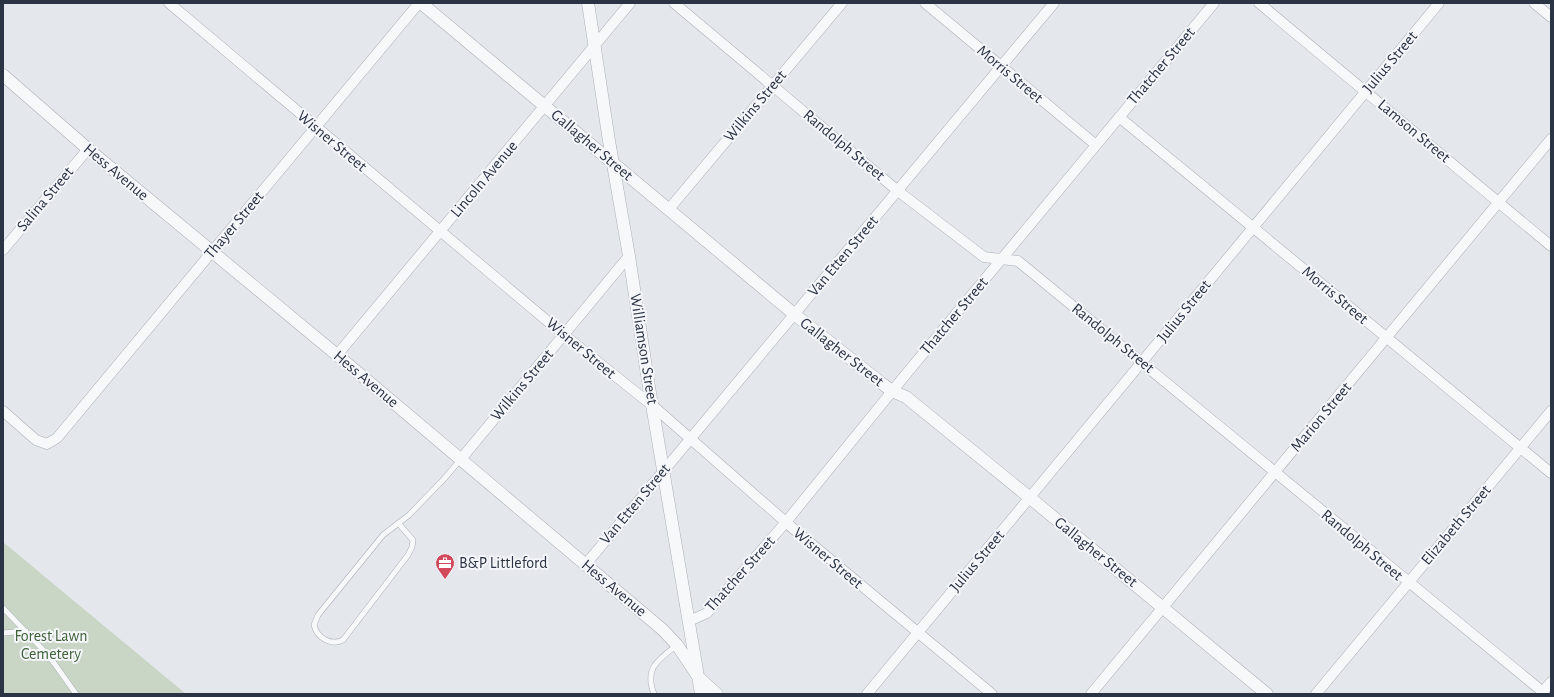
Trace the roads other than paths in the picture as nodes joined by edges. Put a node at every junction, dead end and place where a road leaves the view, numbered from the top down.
1 (170, 3) edge
2 (420, 3) edge
3 (588, 3) edge
4 (630, 3) edge
5 (674, 3) edge
6 (842, 3) edge
7 (925, 3) edge
8 (1054, 3) edge
9 (1214, 3) edge
10 (1258, 3) edge
11 (1439, 3) edge
12 (1534, 3) edge
13 (1551, 17) edge
14 (595, 47) junction
15 (1001, 66) junction
16 (3, 75) edge
17 (773, 85) junction
18 (1366, 91) junction
19 (545, 105) junction
20 (1119, 117) junction
21 (316, 127) junction
22 (1551, 139) edge
23 (1096, 145) junction
24 (88, 149) junction
25 (613, 164) junction
26 (898, 191) junction
27 (1499, 202) junction
28 (668, 210) junction
29 (1253, 227) junction
30 (441, 231) junction
31 (1551, 246) edge
32 (3, 250) edge
33 (212, 251) junction
34 (630, 256) junction
35 (1001, 260) junction
36 (794, 314) junction
37 (564, 335) junction
38 (1387, 338) junction
39 (337, 355) junction
40 (1142, 362) junction
41 (892, 391) junction
42 (653, 406) junction
43 (3, 411) edge
44 (1551, 411) edge
45 (690, 438) junction
46 (1520, 448) junction
47 (461, 459) junction
48 (664, 472) junction
49 (1274, 472) junction
50 (1551, 473) edge
51 (1030, 498) junction
52 (786, 522) junction
53 (398, 523) junction
54 (586, 564) junction
55 (1408, 582) junction
56 (3, 608) edge
57 (1163, 608) junction
58 (689, 621) junction
59 (26, 631) junction
60 (917, 632) junction
61 (3, 634) edge
62 (677, 645) junction
63 (699, 678) junction
64 (1551, 682) edge
65 (1542, 693) edge
66 (76, 694) edge
67 (654, 694) edge
68 (701, 694) edge
69 (717, 694) edge
70 (867, 694) edge
71 (992, 694) edge
72 (1091, 694) edge
73 (1267, 694) edge
74 (1316, 694) edge

1 - 21 street, Wisner Street
2 - 19 street, Gallagher Street
2 - 21 street, Thayer Street
3 - 14 street, Williamson Street
4 - 14 street, Lincoln Avenue
5 - 17 street, Randolph Street
6 - 17 street, Wilkins Street
7 - 15 street, Morris Street
8 - 15 street, Van Etten Street
9 - 20 street, Thatcher Street
10 - 18 street, Lamson Street
11 - 18 street, Julius Street
12 - 13 street
14 - 19 street, Lincoln Avenue
14 - 25 street, Williamson Street
15 - 23 street, Morris Street
15 - 26 street, Van Etten Street
16 - 24 street, Hess Avenue
17 - 26 street, Randolph Street
17 - 28 street, Wilkins Street
18 - 27 street, Lamson Street
18 - 29 street, Julius Street
19 - 25 street, Gallagher Street
19 - 30 street, Lincoln Avenue
20 - 23 street, Thatcher Street
20 - 29 street, Morris Street
21 - 30 street, Wisner Street
21 - 33 street, Thayer Street
22 - 27 street, Marion Street
23 - 35 street, Thatcher Street
24 - 32 street, Salina Street
24 - 33 street, Hess Avenue
25 - 28 street, Gallagher Street
25 - 34 street, Williamson Street
26 - 35 street, Randolph Street
26 - 36 street, Van Etten Street
27 - 31 street, Lamson Street
27 - 38 street, Marion Street
28 - 36 street, Gallagher Street
29 - 38 street, Morris Street
29 - 40 street, Julius Street
30 - 37 street, Wisner Street
30 - 39 street, Lincoln Avenue
33 - 39 street, Hess Avenue
33 - 43 street, Thayer Street
34 - 37 street, Wilkins Street
34 - 42 street, Williamson Street
35 - 40 street, Randolph Street
35 - 41 street, Thatcher Street
36 - 41 street, Gallagher Street
36 - 45 street, Van Etten Street
37 - 42 street, Wisner Street
37 - 47 street, Wilkins Street
38 - 46 street, Morris Street
38 - 49 street, Marion Street
39 - 47 street, Hess Avenue
40 - 49 street, Randolph Street
40 - 51 street, Julius Street
41 - 51 street, Gallagher Street
41 - 52 street, Thatcher Street
42 - 45 street, Wisner Street
42 - 48 street, Williamson Street
44 - 46 street, Elizabeth Street
45 - 48 street, Van Etten Street
45 - 52 street, Wisner Street
46 - 50 street, Morris Street
46 - 55 street, Elizabeth Street
47 - 53 lane
47 - 54 street, Hess Avenue
48 - 54 street, Van Etten Street
48 - 58 street, Williamson Street
49 - 55 street, Randolph Street
49 - 57 street, Marion Street
51 - 57 street, Gallagher Street
51 - 60 street, Julius Street
52 - 58 street, Thatcher Street
52 - 60 street, Wisner Street
53 - 53 lane
54 - 62 street, Hess Avenue
55 - 65 street, Randolph Street
55 - 74 street, Elizabeth Street
56 - 59 lane
57 - 72 street, Marion Street
57 - 73 street, Gallagher Street
58 - 63 street, Williamson Street
59 - 61 lane
59 - 66 lane
60 - 70 street, Julius Street
60 - 71 street, Wisner Street
62 - 63 street, Hess Avenue
62 - 67 lane
63 - 68 street, Williamson Street
63 - 69 street, Hess Avenue
64 - 65 street

